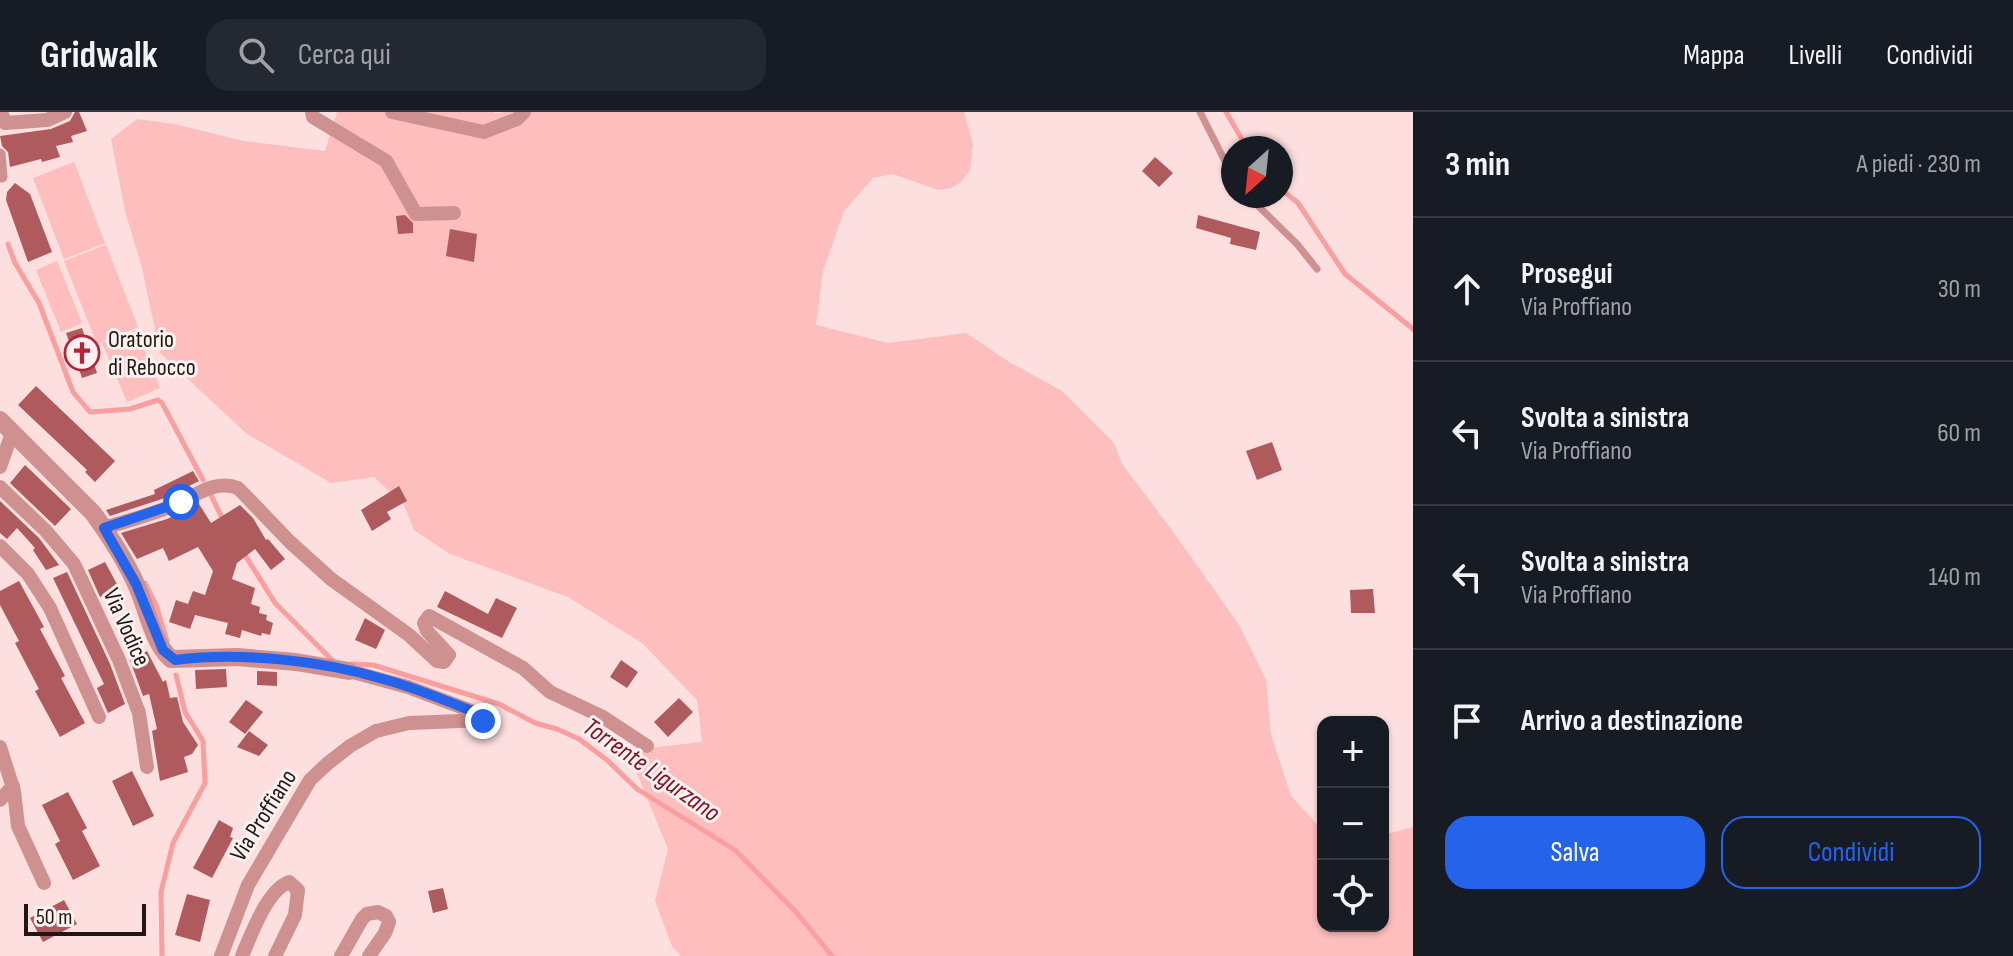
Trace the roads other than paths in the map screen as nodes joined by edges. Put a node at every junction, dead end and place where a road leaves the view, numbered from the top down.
1 (65, 112) edge
2 (312, 112) edge
3 (392, 112) edge
4 (524, 112) edge
5 (1200, 112) edge
6 (2, 122) edge
7 (1221, 153) edge
8 (0, 154) edge
9 (2, 177) dead end
10 (1260, 208) edge
11 (454, 213) dead end
12 (1317, 269) dead end
13 (6, 426) edge
14 (0, 467) edge
15 (0, 487) edge
16 (104, 528) junction
17 (0, 546) edge
18 (349, 671) joint
19 (99, 717) dead end
20 (647, 746) dead end
21 (0, 747) edge
22 (147, 767) dead end
23 (13, 786) junction
24 (0, 800) edge
25 (44, 883) dead end
26 (221, 956) edge
27 (242, 956) edge
28 (275, 956) edge
29 (341, 956) edge
30 (369, 956) edge

1 - 6 street
2 - 11 street
3 - 4 street
5 - 7 lane
8 - 9 street
10 - 12 lane
13 - 14 street
13 - 16 street, Via Proffiano
15 - 22 street, Via Vodice
16 - 18 street, Via Proffiano
16 - 20 street
17 - 19 street
18 - 26 street, Via Proffiano
21 - 23 street
23 - 24 street
23 - 25 street
27 - 28 street
29 - 30 street

